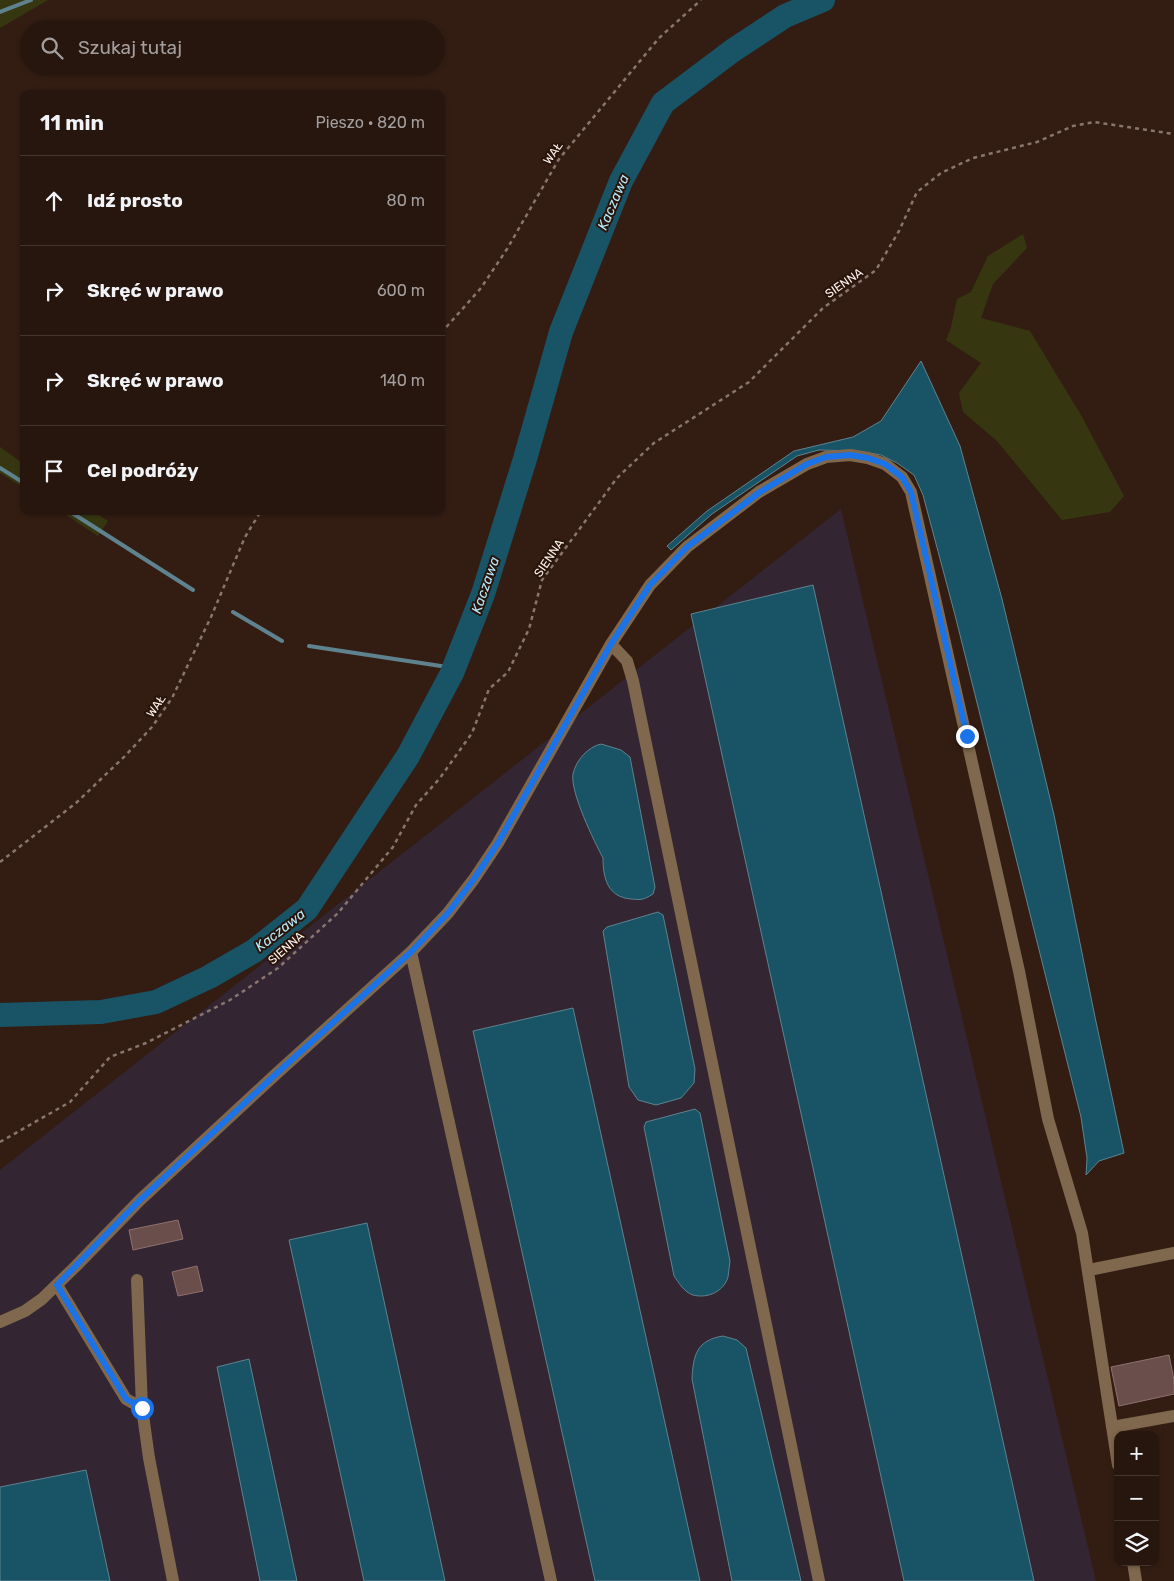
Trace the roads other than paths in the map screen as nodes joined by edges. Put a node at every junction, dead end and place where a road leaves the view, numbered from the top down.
1 (611, 644) junction
2 (411, 952) junction
3 (1174, 1253) edge
4 (1089, 1270) junction
5 (137, 1280) dead end
6 (57, 1285) junction
7 (0, 1322) edge
8 (142, 1408) junction
9 (1174, 1416) edge
10 (1112, 1427) junction
11 (1114, 1440) edge
12 (1134, 1566) edge
13 (173, 1581) edge
14 (551, 1581) edge
15 (820, 1581) edge
16 (1136, 1581) edge

1 - 2 lane
1 - 4 lane
1 - 15 lane
2 - 6 lane
2 - 14 lane
3 - 4 lane
4 - 10 lane
5 - 8 lane
6 - 7 lane
6 - 8 lane
8 - 13 lane
9 - 10 lane
10 - 11 lane
12 - 16 lane

